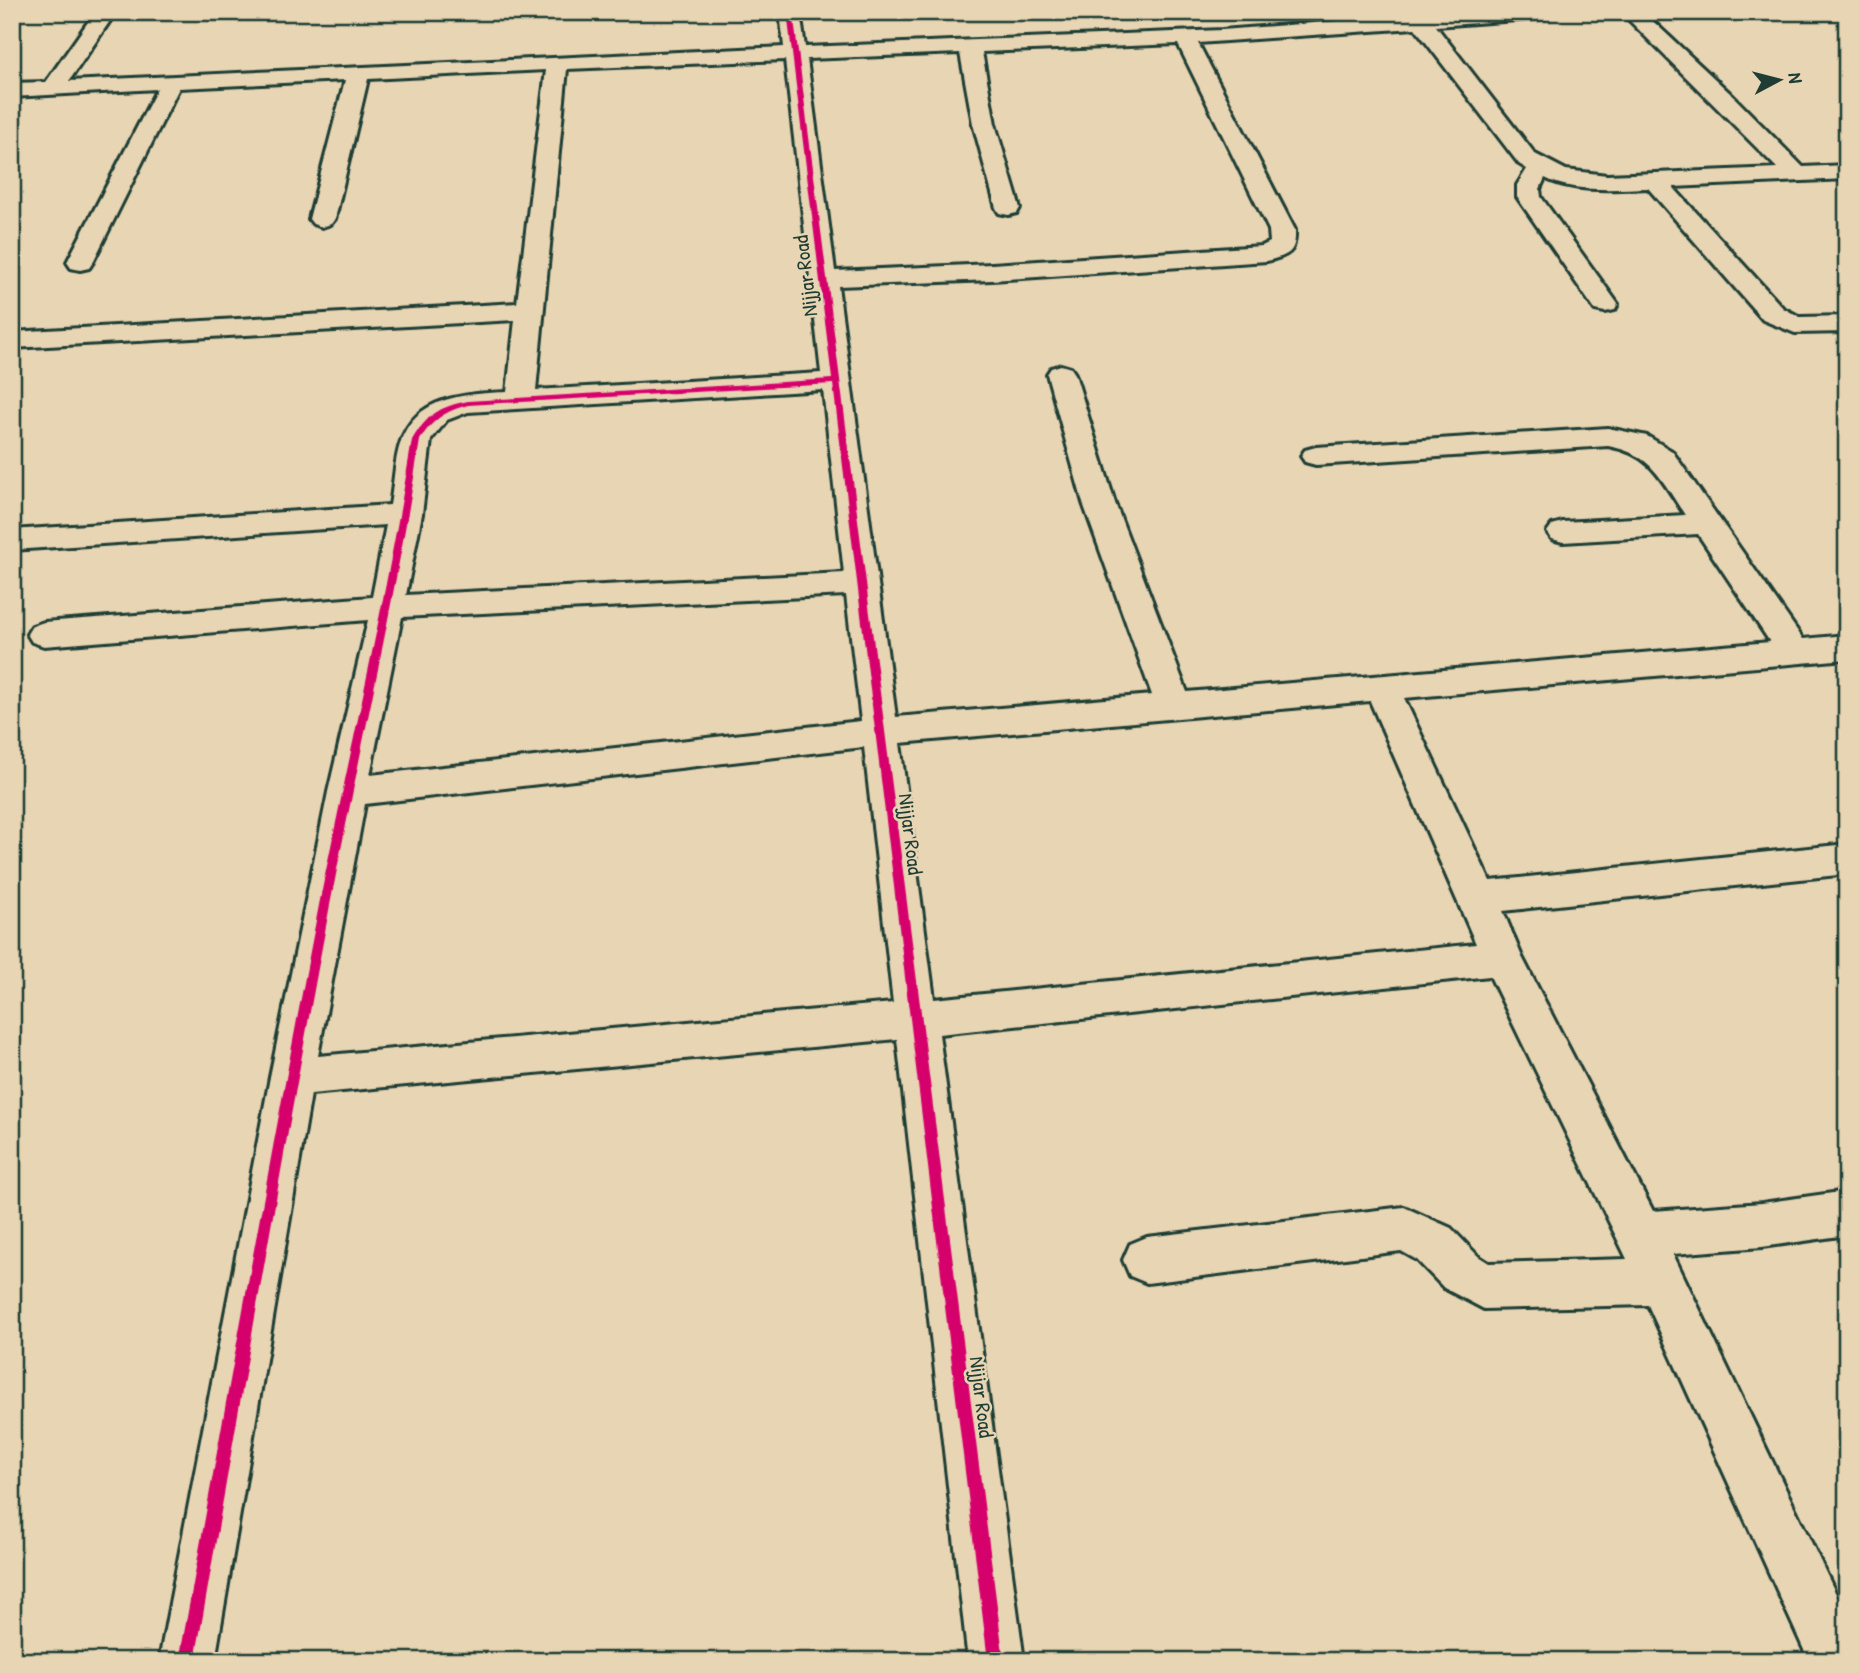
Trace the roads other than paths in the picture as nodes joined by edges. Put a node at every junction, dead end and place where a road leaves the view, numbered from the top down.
1 (106, 12) edge
2 (790, 12) edge
3 (1207, 12) edge
4 (1543, 12) edge
5 (1631, 12) edge
6 (1424, 16) edge
7 (1222, 36) junction
8 (1185, 37) junction
9 (970, 47) junction
10 (797, 55) junction
11 (556, 63) junction
12 (358, 73) junction
13 (171, 83) junction
14 (53, 88) junction
15 (12, 90) edge
16 (1541, 167) junction
17 (1847, 172) edge
18 (1797, 175) junction
19 (1655, 181) junction
20 (1008, 208) dead end
21 (322, 219) dead end
22 (80, 262) dead end
23 (824, 279) junction
24 (1605, 304) dead end
25 (528, 311) junction
26 (1847, 324) edge
27 (12, 340) edge
28 (1061, 374) dead end
29 (837, 382) junction
30 (521, 398) junction
31 (1316, 456) dead end
32 (406, 514) junction
33 (1705, 524) junction
34 (1563, 532) dead end
35 (12, 540) edge
36 (861, 583) junction
37 (388, 607) junction
38 (44, 634) dead end
39 (1847, 647) edge
40 (1794, 652) junction
41 (1382, 688) junction
42 (1174, 706) junction
43 (878, 732) junction
44 (347, 792) junction
45 (1847, 859) edge
46 (1478, 898) junction
47 (1502, 957) junction
48 (915, 1019) junction
49 (292, 1077) junction
50 (1847, 1213) edge
51 (1640, 1234) junction
52 (1147, 1260) dead end
53 (1662, 1281) junction
54 (187, 1661) edge
55 (996, 1661) edge
56 (1838, 1661) edge

1 - 14 street
2 - 10 street, Nijjar Road
3 - 7 street
4 - 6 street
5 - 18 street
6 - 7 street
6 - 16 street
7 - 8 street
8 - 9 street
8 - 23 street
9 - 10 street
9 - 20 street
10 - 11 street
10 - 23 street, Nijjar Road
11 - 12 street
11 - 25 street
12 - 13 street
12 - 21 street
13 - 14 street
13 - 22 street
14 - 15 street
16 - 19 street
16 - 24 street
17 - 18 street
18 - 19 street
19 - 26 street
23 - 29 street, Nijjar Road
25 - 27 street
25 - 30 street
28 - 42 street
29 - 30 street
29 - 36 street, Nijjar Road
30 - 32 street
31 - 33 street
32 - 35 street
32 - 37 street
33 - 34 street
33 - 40 street
36 - 37 street
36 - 43 street, Nijjar Road
37 - 38 street
37 - 44 street
39 - 40 street
40 - 41 street
41 - 42 street
41 - 46 street
42 - 43 street
43 - 44 street
43 - 48 street, Nijjar Road
44 - 49 street
45 - 46 street
46 - 47 street
47 - 48 street
47 - 51 street
48 - 49 street
48 - 55 street, Nijjar Road
49 - 54 street
50 - 51 street
51 - 53 street
52 - 53 street
53 - 56 street

